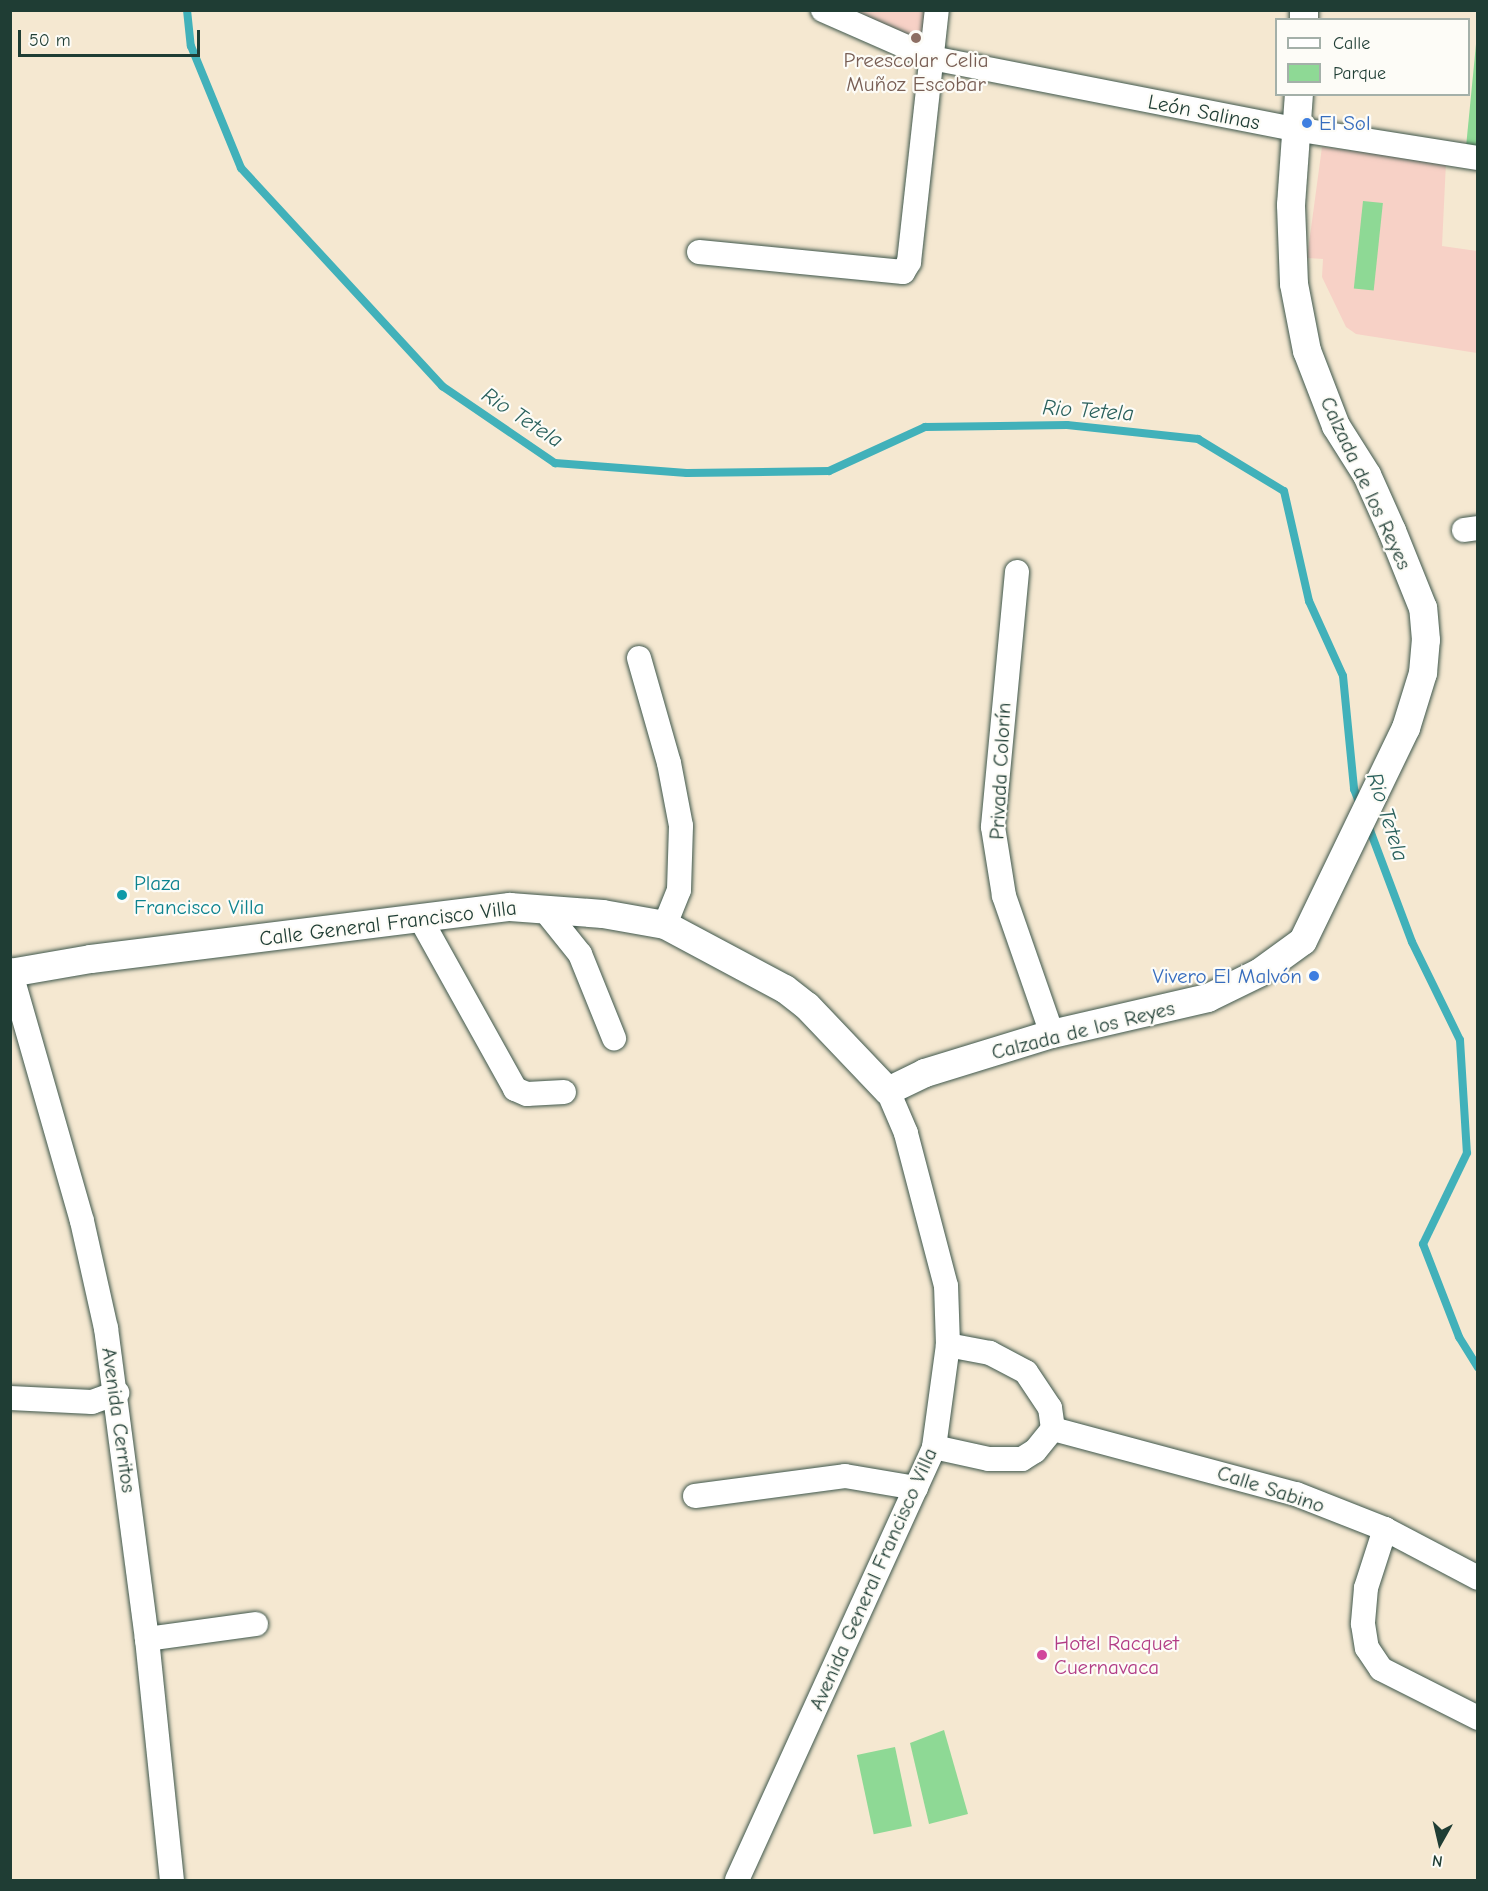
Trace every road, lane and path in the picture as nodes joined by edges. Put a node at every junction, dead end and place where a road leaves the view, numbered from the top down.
1 (823, 10) edge
2 (937, 10) edge
3 (932, 58) junction
4 (1299, 96) edge
5 (1295, 129) junction
6 (1478, 158) edge
7 (699, 252) dead end
8 (1017, 572) dead end
9 (639, 658) dead end
10 (543, 908) junction
11 (420, 918) junction
12 (665, 925) junction
13 (11, 972) edge
14 (1053, 1034) junction
15 (614, 1038) dead end
16 (888, 1091) junction
17 (564, 1092) dead end
18 (948, 1345) junction
19 (117, 1393) junction
20 (10, 1398) edge
21 (1053, 1429) junction
22 (934, 1447) junction
23 (916, 1488) junction
24 (695, 1496) dead end
25 (1385, 1529) junction
26 (1478, 1578) edge
27 (256, 1624) dead end
28 (147, 1639) junction
29 (1478, 1718) edge
30 (172, 1881) edge
31 (737, 1881) edge

1 - 3 street, León Salinas
2 - 3 street
3 - 5 street, León Salinas
3 - 7 street
4 - 5 street, Calzada de los Reyes
5 - 6 street, León Salinas
5 - 14 street, Calzada de los Reyes
8 - 14 street, Privada Colorín
9 - 12 street
10 - 11 street, Calle General Francisco Villa
10 - 12 street, Calle General Francisco Villa
10 - 15 street
11 - 13 street, Calle General Francisco Villa
11 - 17 street
12 - 16 street, Calle General Francisco Villa
13 - 19 street, Avenida Cerritos
14 - 16 street, Calzada de los Reyes
16 - 18 street, Avenida General Francisco Villa
18 - 21 street
18 - 22 street, Avenida General Francisco Villa
19 - 20 street
19 - 28 street, Avenida Cerritos
21 - 22 street
21 - 25 street, Calle Sabino
22 - 23 street, Avenida General Francisco Villa
23 - 24 street
23 - 31 street, Avenida General Francisco Villa
25 - 26 street, Calle Sabino
25 - 29 street
27 - 28 street
28 - 30 street, Avenida Cerritos

